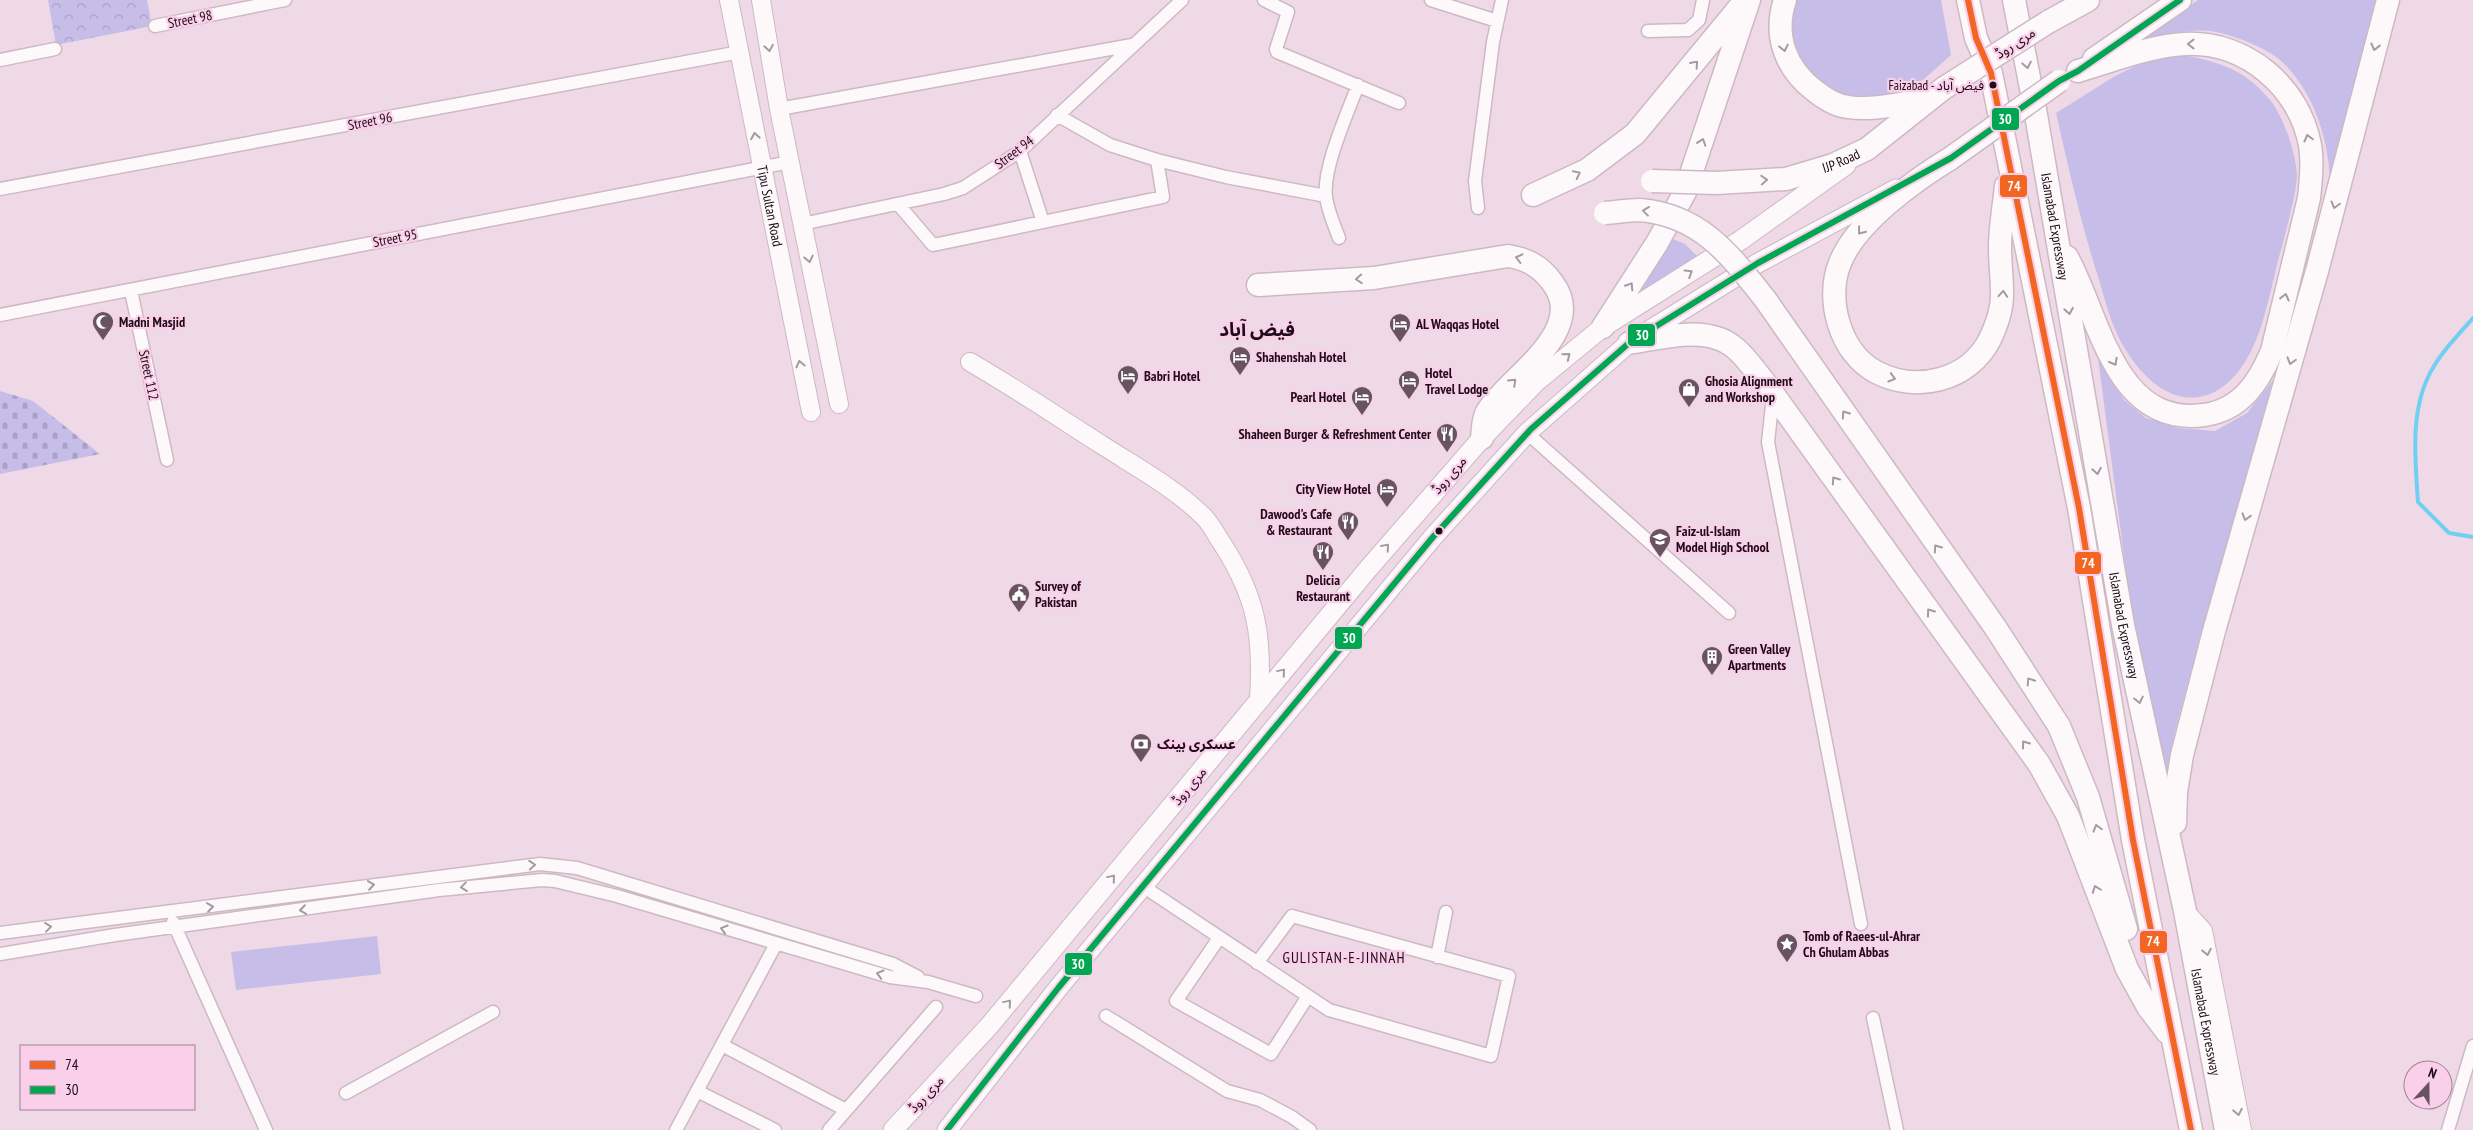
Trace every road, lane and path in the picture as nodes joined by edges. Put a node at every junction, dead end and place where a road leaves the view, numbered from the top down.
1 (285, 0) edge
2 (729, 0) edge
3 (761, 0) edge
4 (1182, 0) edge
5 (1264, 0) edge
6 (1431, 0) edge
7 (1502, 0) edge
8 (1703, 0) edge
9 (1748, 0) edge
10 (1785, 0) edge
11 (1955, 0) edge
12 (1968, 0) edge
13 (2014, 0) edge
14 (2088, 0) edge
15 (2180, 0) edge
16 (2388, 0) edge
17 (1497, 21) junction
18 (155, 26) dead end
19 (1648, 31) dead end
20 (1976, 38) junction
21 (1132, 45) junction
22 (55, 49) dead end
23 (740, 52) junction
24 (0, 60) edge
25 (2069, 76) junction
26 (1358, 85) junction
27 (1936, 94) junction
28 (1400, 103) dead end
29 (779, 109) junction
30 (1057, 115) junction
31 (1867, 149) junction
32 (1020, 150) junction
33 (1157, 160) junction
34 (790, 162) junction
35 (2008, 166) junction
36 (760, 168) junction
37 (1923, 175) junction
38 (1652, 182) dead end
39 (0, 189) edge
40 (1533, 195) dead end
41 (1326, 196) junction
42 (898, 204) junction
43 (1478, 208) dead end
44 (1605, 213) dead end
45 (1043, 222) junction
46 (802, 224) junction
47 (1338, 238) dead end
48 (2057, 239) junction
49 (1258, 285) dead end
50 (131, 291) junction
51 (0, 315) edge
52 (1603, 327) junction
53 (1629, 343) junction
54 (970, 362) dead end
55 (1774, 395) junction
56 (839, 404) dead end
57 (811, 412) dead end
58 (1527, 433) junction
59 (1482, 438) junction
60 (167, 460) dead end
61 (1729, 613) dead end
62 (1259, 699) junction
63 (2172, 853) junction
64 (1144, 886) junction
65 (2185, 911) junction
66 (1446, 912) dead end
67 (169, 913) junction
68 (1861, 924) dead end
69 (175, 927) junction
70 (0, 933) edge
71 (1220, 938) junction
72 (776, 944) junction
73 (0, 954) edge
74 (1437, 957) junction
75 (1257, 963) junction
76 (928, 982) junction
77 (1059, 987) junction
78 (976, 996) dead end
79 (1308, 996) junction
80 (936, 1007) dead end
81 (494, 1012) dead end
82 (1106, 1016) dead end
83 (1873, 1018) dead end
84 (990, 1025) junction
85 (2172, 1039) junction
86 (722, 1045) junction
87 (2473, 1046) edge
88 (697, 1091) junction
89 (346, 1094) dead end
90 (846, 1110) junction
91 (1291, 1124) edge
92 (266, 1130) edge
93 (676, 1130) edge
94 (775, 1130) edge
95 (830, 1130) edge
96 (893, 1130) edge
97 (910, 1130) edge
98 (932, 1130) edge
99 (947, 1130) edge
100 (1310, 1130) edge
101 (1897, 1130) edge
102 (2180, 1130) edge
103 (2191, 1130) edge
104 (2226, 1130) edge
105 (2242, 1130) edge
106 (2448, 1130) edge

1 - 18 street, Street 98
2 - 23 street, Tipu Sultan Road
3 -> 29 street
4 - 21 street, Street 94
5 - 26 street
6 - 17 street
7 - 17 street
8 - 19 street
40 -> 9 highway
52 -> 9 highway
10 -> 27 highway
11 - 20 highway
12 - 20 highway, Islamabad Expressway
13 -> 48 highway, Islamabad Expressway
14 - 27 highway, مری روڈ, bridge
15 - 25 highway, مری روڈ
16 -> 63 highway
17 - 43 street
20 - 35 highway, Islamabad Expressway
21 - 29 street
21 - 30 street, Street 94
22 - 24 street
36 -> 23 street, Tipu Sultan Road
23 - 39 street, Street 96
25 - 37 highway, مری روڈ, bridge
48 -> 25 highway
26 - 28 street
26 - 41 street
27 - 31 highway, IJP Road
29 - 34 street
30 - 32 street, Street 94
30 - 33 street
38 -> 31 highway, IJP Road, bridge
52 -> 31 main road, مری روڈ
32 - 42 street, Street 94
32 - 45 street
33 - 41 street
33 - 45 street
34 - 36 street, Street 95
34 - 46 street
37 -> 35 highway
35 - 85 highway, Islamabad Expressway
36 - 50 street, Street 95
57 -> 36 street, Tipu Sultan Road
37 - 53 main road, مری روڈ
41 - 47 street
42 - 45 street
42 - 46 street, Street 94
85 -> 44 highway, bridge
46 -> 56 street
48 -> 63 highway, Islamabad Expressway
59 -> 49 highway
50 - 51 street, Street 95
50 - 60 street, Street 112
59 -> 52 main road, مری روڈ
53 - 55 highway
53 - 58 main road, مری روڈ
54 - 62 street
55 - 68 street
85 -> 55 highway
58 - 61 street
58 - 64 main road, مری روڈ
62 -> 59 main road, مری روڈ
84 -> 62 main road, مری روڈ
63 - 65 highway, Islamabad Expressway
64 - 71 street
64 - 77 main road, مری روڈ
65 - 104 highway, Islamabad Expressway
65 -> 105 street
66 - 74 street
67 - 69 street
70 -> 67 street
67 -> 76 street
72 -> 69 street
69 - 73 street
69 - 92 street
71 - 75 street
71 - 79 street
76 -> 72 street
72 - 86 street
74 - 75 street
74 - 79 street
75 - 79 street
76 - 78 street
77 - 98 main road
77 - 99 main road, مری روڈ
80 - 90 street
81 - 89 street
82 - 91 street
83 - 101 street
84 - 96 main road, مری روڈ
84 - 97 main road
85 - 102 street
85 - 103 highway, Islamabad Expressway
86 - 88 street
86 - 90 street
87 - 106 street
88 - 93 street
88 - 94 street
90 - 95 street
91 - 100 street

